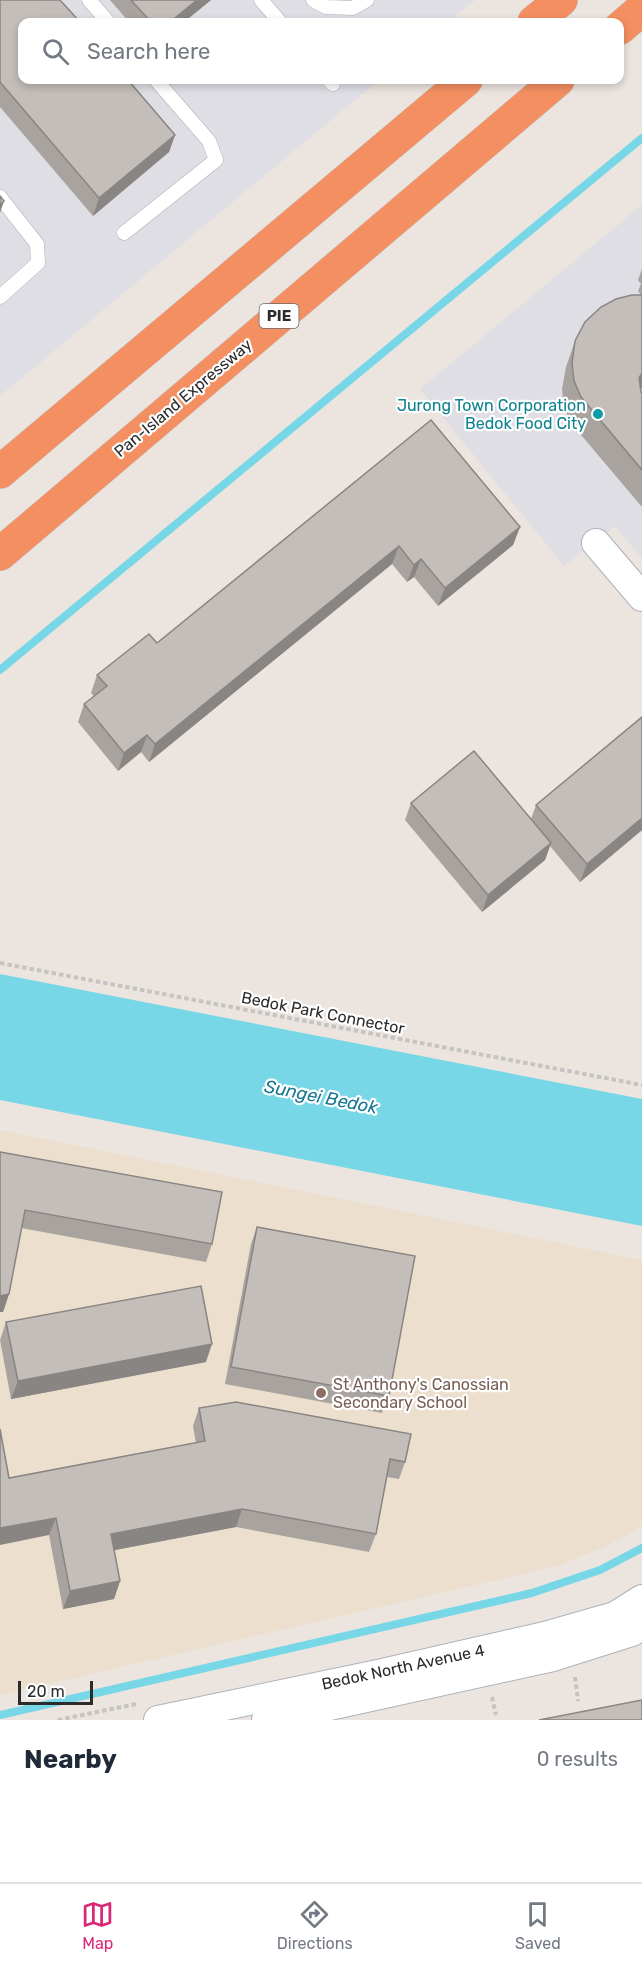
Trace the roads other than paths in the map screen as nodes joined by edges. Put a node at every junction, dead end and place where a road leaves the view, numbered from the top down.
1 (89, 0) edge
2 (261, 0) edge
3 (314, 0) edge
4 (367, 0) edge
5 (561, 0) edge
6 (642, 9) edge
7 (105, 18) edge
8 (277, 18) edge
9 (539, 18) edge
10 (624, 25) edge
11 (159, 84) edge
12 (461, 84) edge
13 (553, 84) edge
14 (0, 197) edge
15 (124, 233) dead end
16 (0, 297) edge
17 (0, 472) edge
18 (596, 543) dead end
19 (0, 554) edge
20 (642, 597) edge
21 (642, 1599) edge
22 (642, 1625) edge
23 (158, 1720) edge
24 (266, 1720) edge

1 - 7 lane
2 - 8 lane
3 - 4 lane
5 - 9 highway
6 - 10 highway
11 - 15 lane
12 - 17 highway
13 - 19 highway, Pan-Island Expressway / PIE
14 - 16 lane
18 - 20 street
21 - 23 street, Bedok North Avenue 4
22 - 24 street, Bedok North Avenue 4

